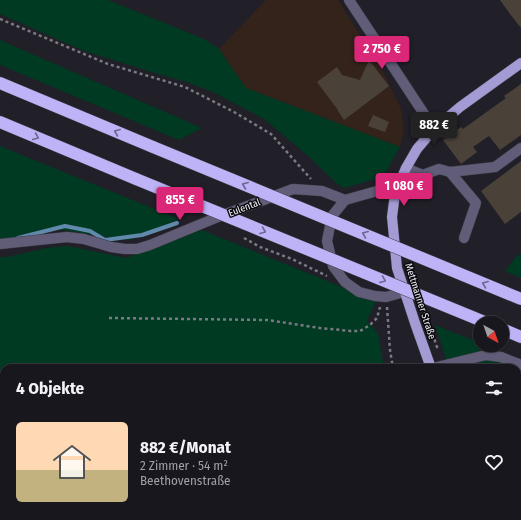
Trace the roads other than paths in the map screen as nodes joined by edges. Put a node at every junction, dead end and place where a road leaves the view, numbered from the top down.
1 (349, 0) edge
2 (521, 63) edge
3 (0, 83) edge
4 (0, 122) edge
5 (434, 129) junction
6 (521, 148) edge
7 (406, 168) junction
8 (450, 172) junction
9 (395, 194) junction
10 (345, 200) junction
11 (464, 238) dead end
12 (4, 244) edge
13 (0, 253) edge
14 (404, 292) junction
15 (521, 299) edge
16 (473, 317) edge
17 (509, 332) edge
18 (521, 337) edge
19 (435, 364) edge
20 (448, 364) edge
21 (518, 364) edge

1 - 5 street
2 - 5 main road, Mettmanner Straße
15 -> 3 highway, bridge
4 -> 16 highway, bridge
5 - 7 main road, Mettmanner Straße
6 - 8 street
7 - 8 street
7 - 9 main road, Mettmanner Straße
8 - 11 street
9 - 10 street
9 - 14 main road, Mettmanner Straße
10 - 12 street, Eulental
10 - 14 street
12 - 13 street
14 - 19 main road, Mettmanner Straße
17 - 18 highway
20 - 21 street

